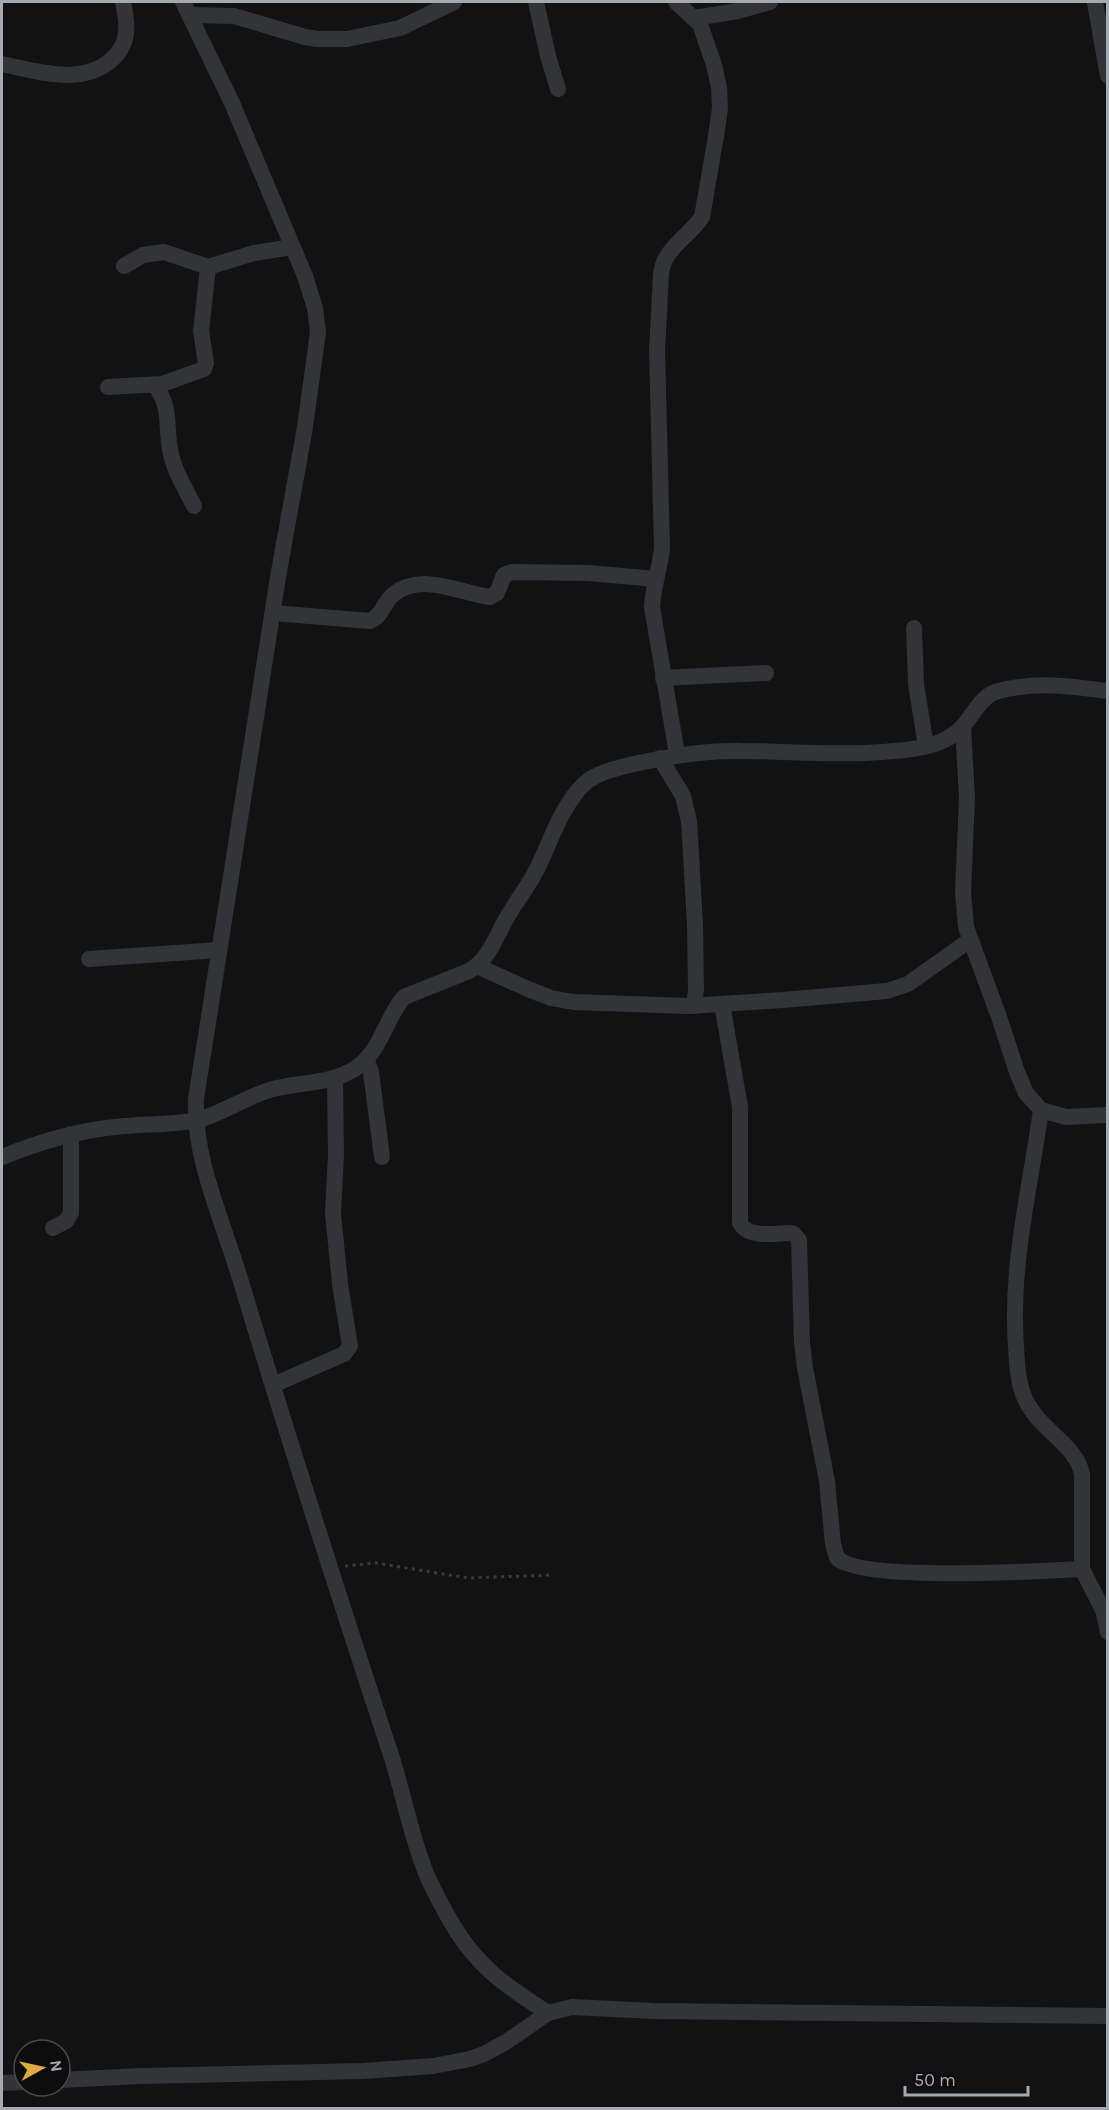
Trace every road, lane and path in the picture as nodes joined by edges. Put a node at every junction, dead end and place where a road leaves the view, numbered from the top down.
1 (123, 2) edge
2 (454, 2) edge
3 (536, 2) edge
4 (676, 2) edge
5 (770, 2) edge
6 (1095, 2) edge
7 (186, 8) edge
8 (694, 18) junction
9 (1105, 53) edge
10 (2, 64) edge
11 (1107, 76) edge
12 (558, 88) dead end
13 (292, 247) junction
14 (124, 266) dead end
15 (208, 267) junction
16 (155, 385) junction
17 (108, 387) dead end
18 (194, 506) dead end
19 (656, 579) junction
20 (273, 613) junction
21 (914, 628) dead end
22 (766, 673) dead end
23 (663, 678) junction
24 (1107, 691) edge
25 (963, 727) junction
26 (926, 747) junction
27 (677, 754) junction
28 (660, 758) junction
29 (970, 940) junction
30 (219, 950) junction
31 (89, 959) dead end
32 (477, 966) junction
33 (722, 1004) junction
34 (694, 1006) junction
35 (366, 1059) junction
36 (335, 1079) junction
37 (1041, 1110) junction
38 (1107, 1115) edge
39 (195, 1121) junction
40 (71, 1134) junction
41 (2, 1157) edge
42 (382, 1157) dead end
43 (53, 1228) dead end
44 (273, 1385) junction
45 (330, 1569) junction
46 (1082, 1569) junction
47 (551, 1575) dead end
48 (1107, 1622) edge
49 (548, 2013) junction
50 (1107, 2016) edge
51 (72, 2080) edge

1 - 10 street
2 - 7 street
3 - 12 street
4 - 8 street
5 - 8 street
6 - 9 street
7 - 13 street
8 - 19 street
9 - 11 street
13 - 15 street
13 - 20 street
14 - 15 street
15 - 16 street
16 - 17 street
16 - 18 street
19 - 20 street
19 - 23 street
20 - 30 street
21 - 26 street
22 - 23 street
23 - 27 street
24 - 25 street
25 - 26 street
25 - 29 street
26 - 27 street
27 - 28 street
28 - 32 street
28 - 34 street
29 - 33 street
29 - 37 street
30 - 31 street
30 - 39 street
32 - 34 street
32 - 35 street
33 - 34 street
33 - 46 street
35 - 36 street
35 - 42 street
36 - 39 street
36 - 44 street
37 - 38 street
37 - 46 street
39 - 40 street
39 - 44 street
40 - 41 street
40 - 43 street
44 - 45 street
45 - 47 path
45 - 49 street
46 - 48 street
49 - 50 street
49 - 51 street

